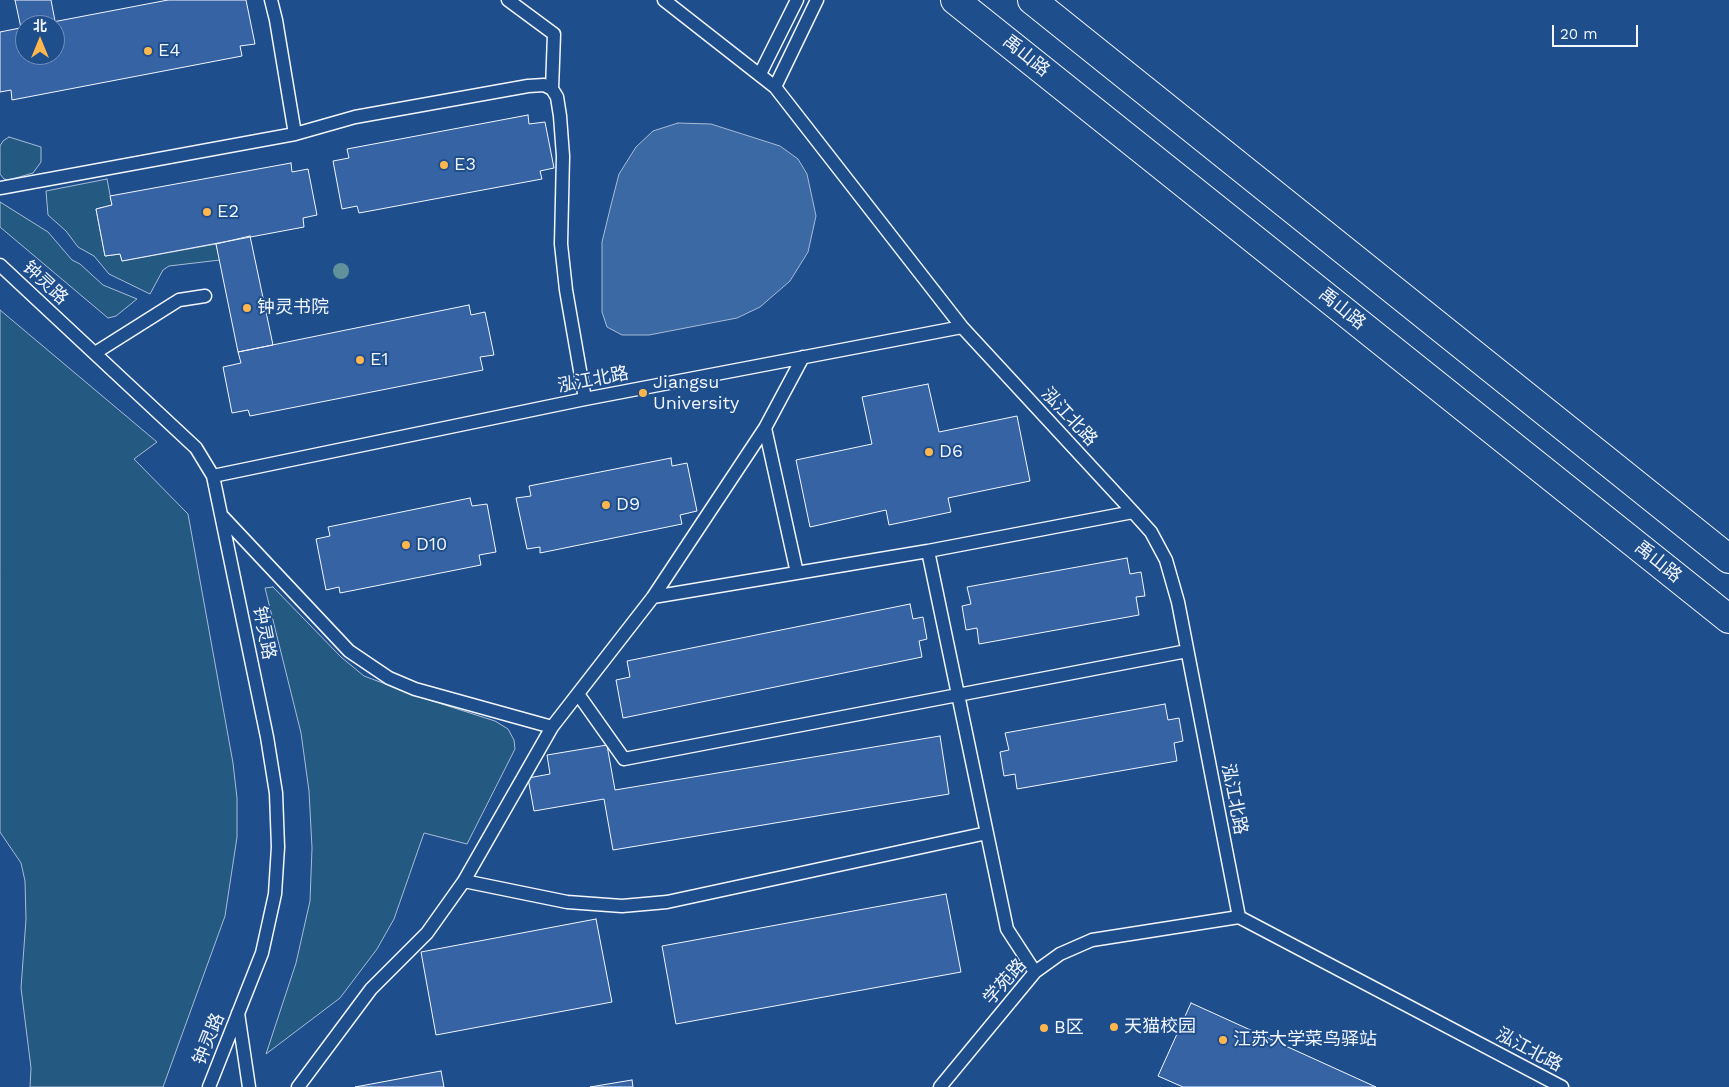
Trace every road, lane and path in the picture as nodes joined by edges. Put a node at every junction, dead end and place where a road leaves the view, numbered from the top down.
1 (271, 0) edge
2 (508, 0) edge
3 (664, 0) edge
4 (797, 0) edge
5 (818, 0) edge
6 (955, 0) edge
7 (1032, 0) edge
8 (760, 74) junction
9 (775, 87) junction
10 (552, 89) junction
11 (295, 134) junction
12 (0, 188) edge
13 (0, 265) edge
14 (205, 296) dead end
15 (962, 327) junction
16 (95, 353) junction
17 (803, 357) junction
18 (585, 399) junction
19 (765, 428) junction
20 (213, 476) junction
21 (1133, 512) junction
22 (222, 516) junction
23 (928, 551) junction
24 (1729, 559) edge
25 (797, 573) junction
26 (653, 597) junction
27 (1729, 619) edge
28 (1187, 651) junction
29 (578, 694) junction
30 (958, 694) junction
31 (552, 727) junction
32 (987, 833) junction
33 (464, 881) junction
34 (1239, 917) junction
35 (1035, 972) junction
36 (238, 1013) junction
37 (208, 1087) edge
38 (249, 1087) edge
39 (298, 1087) edge
40 (940, 1087) edge
41 (1562, 1087) edge

1 - 11 lane
2 - 10 lane
3 - 8 lane
4 - 8 lane
5 - 9 lane
6 - 27 main road, 禹山路
7 - 24 main road
8 - 9 lane
9 - 15 lane
10 - 11 lane
10 - 18 lane
11 - 12 lane
13 - 16 lane, 钟灵路
14 - 16 lane
15 - 17 lane, 泓江北路
15 - 21 lane, 泓江北路
16 - 20 lane, 钟灵路
17 - 18 lane, 泓江北路
17 - 19 lane
18 - 20 lane, 泓江北路
19 - 25 lane
19 - 26 lane
20 - 22 lane, 钟灵路
21 - 23 lane
21 - 28 lane, 泓江北路
22 - 31 lane
22 - 36 lane, 钟灵路
23 - 25 lane
23 - 30 lane
25 - 26 lane
26 - 29 lane
28 - 30 lane
28 - 34 lane, 泓江北路
29 - 30 lane
29 - 31 lane
30 - 32 lane
31 - 33 lane
32 - 33 lane
32 - 35 lane
33 - 39 lane
34 - 35 lane, 学苑路
34 - 41 lane, 泓江北路
35 - 40 lane, 学苑路
36 - 37 lane, 钟灵路
36 - 38 lane

